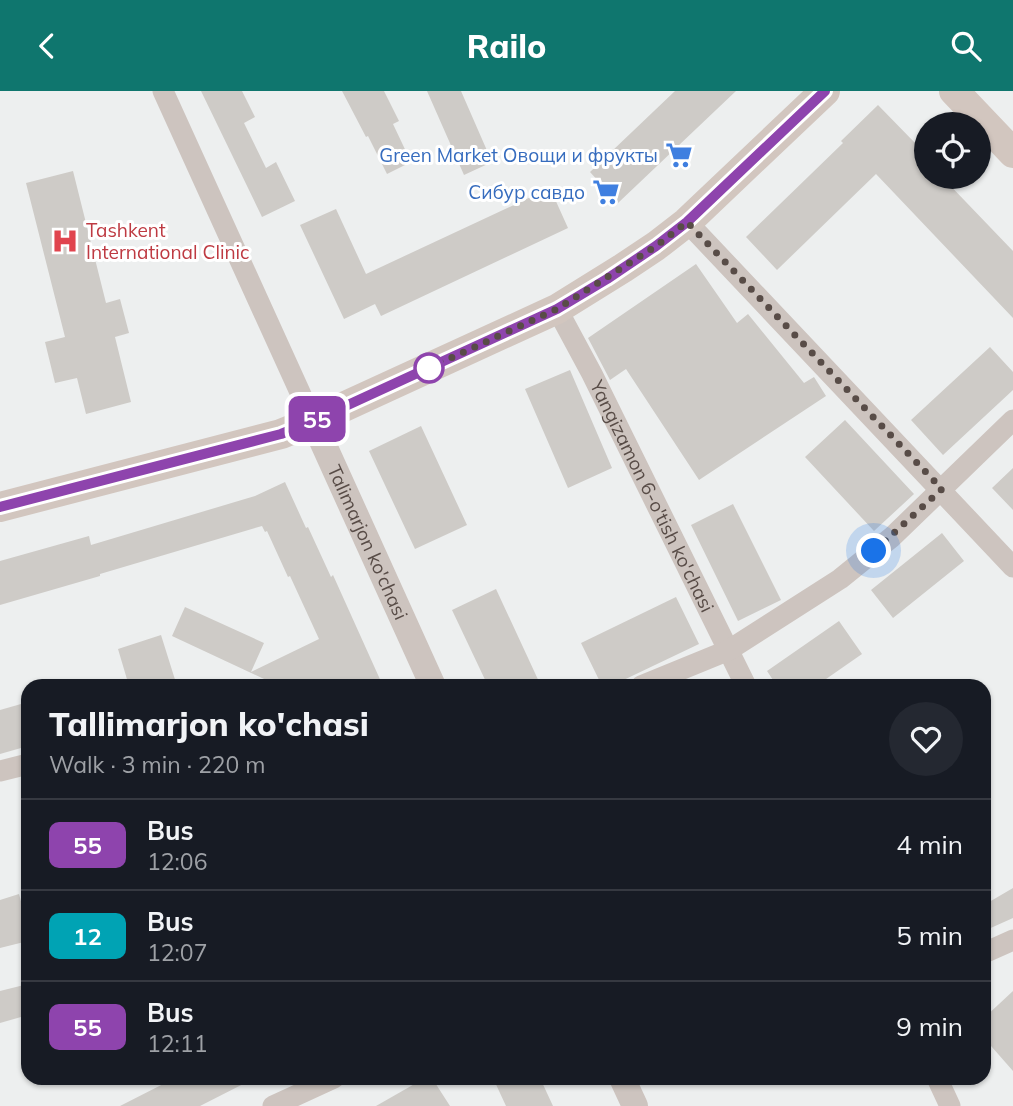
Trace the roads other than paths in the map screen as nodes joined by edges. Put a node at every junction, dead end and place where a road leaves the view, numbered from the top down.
1 (163, 91) edge
2 (825, 91) edge
3 (954, 91) edge
4 (1013, 153) edge
5 (687, 222) junction
6 (557, 309) junction
7 (313, 421) junction
8 (1013, 421) edge
9 (942, 489) junction
10 (0, 507) edge
11 (1013, 567) edge
12 (729, 650) junction
13 (430, 679) edge
14 (658, 679) edge
15 (743, 679) edge
16 (21, 766) edge
17 (0, 771) edge
18 (1013, 940) edge
19 (991, 950) edge
20 (317, 1085) edge
21 (625, 1085) edge
22 (940, 1085) edge
23 (272, 1106) edge
24 (635, 1106) edge
25 (950, 1106) edge

1 - 7 street, Talimarjon ko'chasi
2 - 5 main road
3 - 4 main road
5 - 6 main road
5 - 9 street
6 - 7 main road
6 - 12 street, Yangizamon 6-o'tish ko'chasi
7 - 10 main road
7 - 13 street, Talimarjon ko'chasi
8 - 9 street
9 - 11 street
9 - 12 street
12 - 14 street
12 - 15 street, Yangizamon 6-o'tish ko'chasi
16 - 17 street
18 - 19 street
20 - 23 street
21 - 24 street
22 - 25 street

